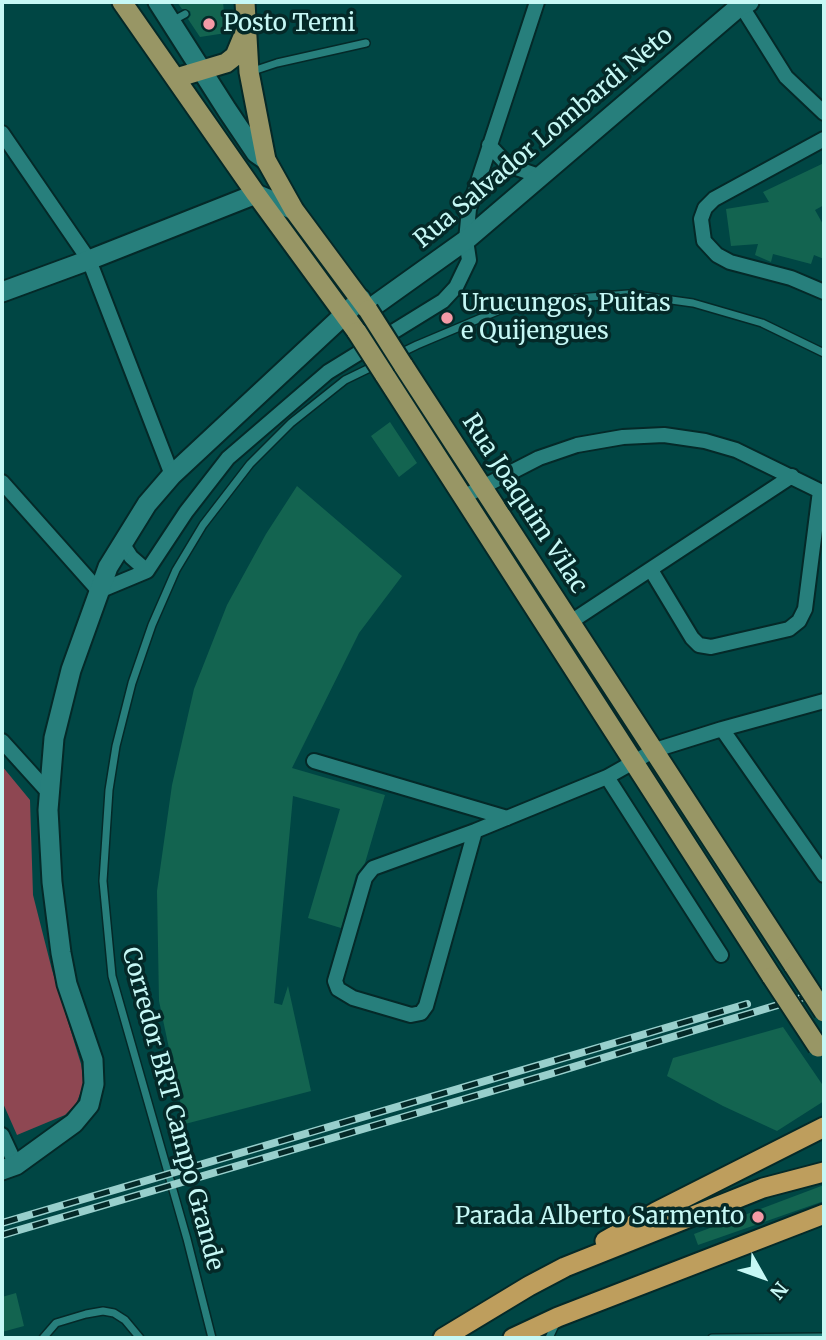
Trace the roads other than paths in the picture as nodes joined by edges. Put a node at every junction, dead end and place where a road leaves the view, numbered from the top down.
1 (122, 2) edge
2 (158, 2) edge
3 (245, 2) edge
4 (537, 2) edge
5 (743, 3) edge
6 (246, 31) junction
7 (366, 43) dead end
8 (201, 71) junction
9 (249, 72) junction
10 (176, 78) junction
11 (824, 113) edge
12 (2, 133) edge
13 (824, 139) edge
14 (489, 145) junction
15 (266, 160) junction
16 (542, 177) junction
17 (256, 194) junction
18 (294, 210) junction
19 (466, 240) junction
20 (89, 260) junction
21 (2, 292) edge
22 (824, 292) edge
23 (364, 304) junction
24 (344, 313) junction
25 (824, 353) edge
26 (172, 475) junction
27 (792, 476) junction
28 (2, 482) edge
29 (483, 486) junction
30 (822, 492) edge
31 (463, 497) junction
32 (122, 543) junction
33 (651, 570) junction
34 (147, 571) junction
35 (99, 591) junction
36 (572, 621) junction
37 (824, 701) edge
38 (722, 729) junction
39 (2, 741) edge
40 (655, 750) junction
41 (314, 761) dead end
42 (635, 764) junction
43 (607, 777) junction
44 (50, 794) junction
45 (507, 818) junction
46 (475, 831) junction
47 (824, 875) edge
48 (721, 955) dead end
49 (824, 1012) edge
50 (821, 1052) edge
51 (824, 1127) edge
52 (2, 1135) edge
53 (9, 1168) edge
54 (824, 1172) edge
55 (824, 1214) edge
56 (565, 1267) junction
57 (558, 1317) junction
58 (824, 1337) edge
59 (43, 1338) edge
60 (140, 1338) edge
61 (212, 1338) edge
62 (443, 1338) edge
63 (513, 1338) edge
64 (550, 1338) edge
65 (712, 1338) edge

1 - 10 main road, Rua Joaquim Vilac
2 - 8 main road
3 - 6 main road, Rua Joaquim Vilac
4 - 14 street
5 - 11 street
5 - 16 main road, Rua Salvador Lombardi Neto
6 - 8 main road
6 - 9 main road, Rua Joaquim Vilac
7 - 9 lane
8 - 10 main road
8 - 15 main road
9 - 15 main road, Rua Joaquim Vilac
10 - 17 main road, Rua Joaquim Vilac
12 - 20 street
13 - 22 street
14 - 16 street
14 - 19 street
15 - 18 main road, Rua Joaquim Vilac
16 - 19 main road, Rua Salvador Lombardi Neto
17 - 18 main road
17 - 20 main road
17 - 24 main road, Rua Joaquim Vilac
18 - 23 main road, Rua Joaquim Vilac
19 - 23 main road, Rua Salvador Lombardi Neto
19 - 34 street
20 - 21 main road
20 - 26 street
23 - 24 main road, Rua Salvador Lombardi Neto
23 - 29 main road, Rua Joaquim Vilac, bridge
24 - 26 main road, Rua Salvador Lombardi Neto
24 - 31 main road, Rua Joaquim Vilac, bridge
25 - 61 lane, Corredor BRT Campo Grande
26 - 32 main road, Rua Salvador Lombardi Neto
27 - 29 street
27 - 30 street
27 - 33 street
28 - 35 street
29 - 31 street
29 - 36 main road, Rua Joaquim Vilac
30 - 33 street
31 - 42 main road, Rua Joaquim Vilac
32 - 34 street
32 - 35 main road, Rua Salvador Lombardi Neto
33 - 36 street
34 - 35 street
35 - 44 main road, Rua Salvador Lombardi Neto
36 - 40 main road, Rua Joaquim Vilac
37 - 38 street
38 - 40 street
38 - 47 street
39 - 44 street
40 - 42 street
40 - 49 main road, Rua Joaquim Vilac, bridge
41 - 45 street
42 - 43 street
42 - 50 main road, Rua Joaquim Vilac, bridge
43 - 45 street
43 - 48 street
44 - 53 main road, Rua Salvador Lombardi Neto
45 - 46 street
46 - 46 street
51 - 56 highway
52 - 53 street
54 - 56 highway
55 - 57 highway
56 - 62 highway
57 - 63 highway
57 - 64 lane
58 - 65 lane
59 - 60 lane

